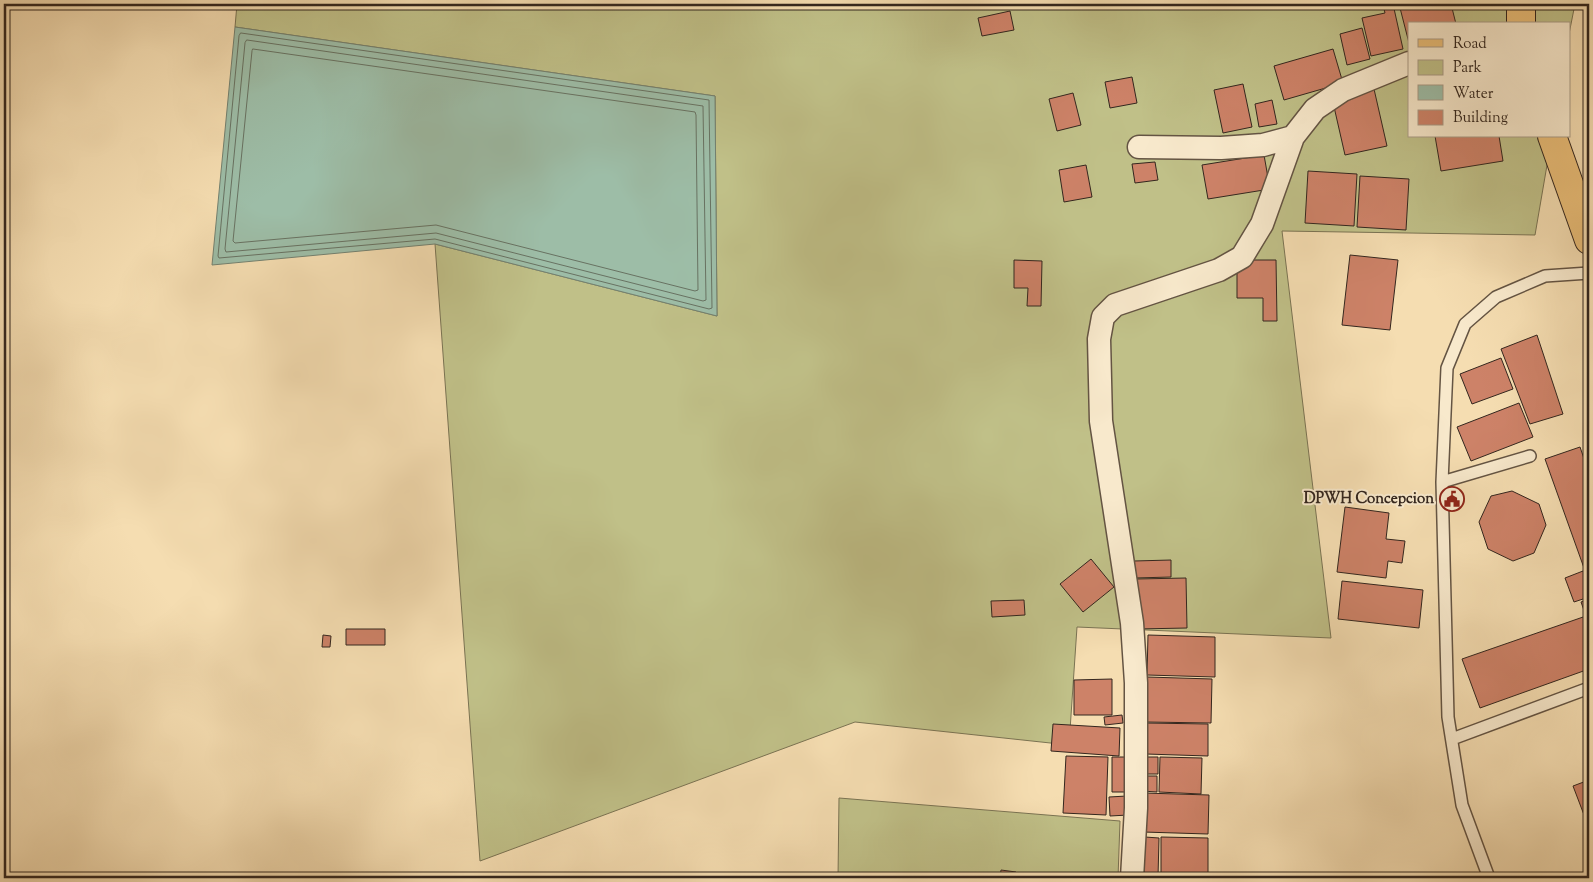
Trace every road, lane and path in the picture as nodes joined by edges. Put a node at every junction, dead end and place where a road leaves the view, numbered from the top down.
1 (1520, 4) edge
2 (1521, 22) edge
3 (1408, 63) edge
4 (1293, 136) junction
5 (1553, 138) edge
6 (1139, 148) dead end
7 (1589, 240) edge
8 (1589, 273) edge
9 (1530, 456) dead end
10 (1442, 482) junction
11 (1589, 688) edge
12 (1452, 739) junction
13 (1132, 878) edge
14 (1489, 878) edge

1 - 2 main road
3 - 4 street
4 - 6 street
4 - 13 street
5 - 7 main road
8 - 10 lane
9 - 10 lane
10 - 12 lane
11 - 12 lane
12 - 14 lane

